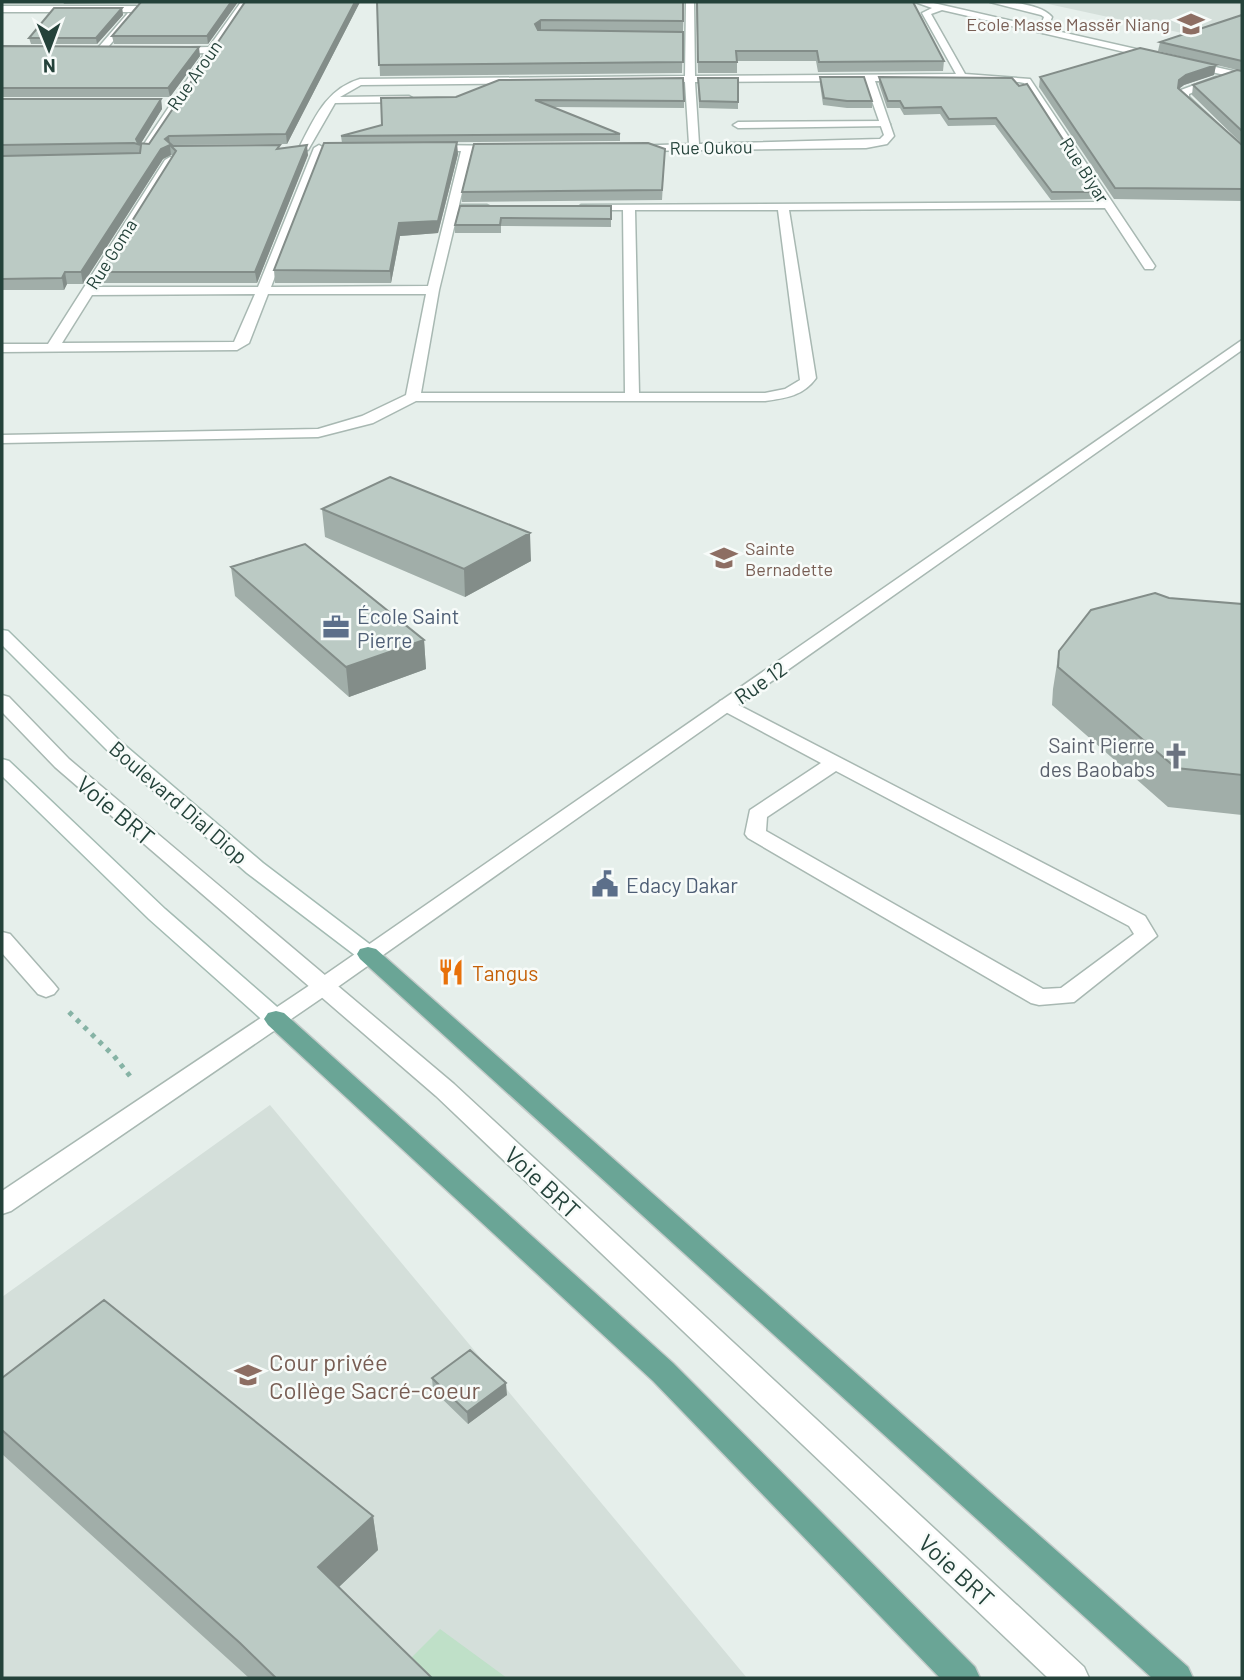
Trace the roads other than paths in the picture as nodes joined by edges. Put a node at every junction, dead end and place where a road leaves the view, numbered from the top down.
1 (245, 2) edge
2 (690, 2) edge
3 (919, 2) edge
4 (994, 2) edge
5 (140, 5) edge
6 (941, 7) junction
7 (2, 9) edge
8 (1043, 30) junction
9 (676, 37) edge
10 (690, 37) junction
11 (211, 50) junction
12 (86, 51) edge
13 (100, 51) junction
14 (114, 51) edge
15 (156, 51) edge
16 (1239, 76) edge
17 (869, 77) junction
18 (962, 77) junction
19 (690, 78) junction
20 (507, 79) junction
21 (476, 92) edge
22 (427, 99) edge
23 (331, 100) junction
24 (161, 103) edge
25 (174, 103) junction
26 (885, 124) junction
27 (738, 125) dead end
28 (695, 147) junction
29 (291, 148) edge
30 (304, 148) junction
31 (413, 148) edge
32 (507, 148) edge
33 (628, 148) edge
34 (467, 149) junction
35 (145, 150) junction
36 (1242, 152) edge
37 (170, 160) junction
38 (1108, 205) junction
39 (575, 207) edge
40 (629, 207) junction
41 (783, 207) junction
42 (453, 208) junction
43 (494, 208) edge
44 (1149, 265) dead end
45 (433, 290) junction
46 (87, 291) junction
47 (263, 291) junction
48 (1242, 344) edge
49 (2, 348) edge
50 (52, 348) junction
51 (413, 397) junction
52 (632, 397) junction
53 (2, 439) edge
54 (2, 635) edge
55 (2, 701) edge
56 (727, 705) junction
57 (836, 762) junction
58 (2, 765) edge
59 (2, 939) edge
60 (368, 954) junction
61 (324, 986) junction
62 (46, 989) road end
63 (276, 1019) junction
64 (2, 1204) edge
65 (963, 1678) edge
66 (1072, 1678) edge
67 (1176, 1678) edge

1 - 11 street, Rue Aroun
2 - 10 street
3 - 6 street
4 - 8 street
5 - 7 street
5 - 13 street
6 - 8 street
6 - 18 street
8 - 16 street
9 - 10 street
10 - 19 street
11 - 15 street
11 - 25 street, Rue Aroun
12 - 13 street
13 - 14 street
16 - 36 street
17 - 18 street
17 - 19 street
17 - 26 street
18 - 38 street, Rue Biyar
19 - 20 street
19 - 28 street
20 - 21 street
20 - 23 street
22 - 23 street
23 - 30 street
24 - 25 street
25 - 35 street, Rue Aroun
26 - 27 street
26 - 28 street, Rue Oukou
28 - 33 street, Rue Oukou
29 - 30 street
30 - 47 street
31 - 34 street
32 - 34 street
34 - 42 street
35 - 37 street
35 - 37 street
37 - 46 street, Rue Goma
38 - 41 street
38 - 44 street, Rue Biyar
39 - 40 street
40 - 41 street
40 - 52 street
41 - 52 street
42 - 43 street
42 - 45 street
45 - 47 street
45 - 51 street
46 - 47 street
46 - 50 street, Rue Goma
47 - 50 street
48 - 56 street, Rue 12
49 - 50 street
51 - 52 street
51 - 53 street
54 - 60 street, Boulevard Dial Diop
55 - 61 street, Voie BRT
56 - 57 street
56 - 60 street, Rue 12
57 - 57 street
58 - 63 street
59 - 62 street
60 - 61 street, Rue 12
60 - 67 main road
61 - 63 street, Rue 12
61 - 66 street, Voie BRT
63 - 64 street, Rue 12
63 - 65 main road

